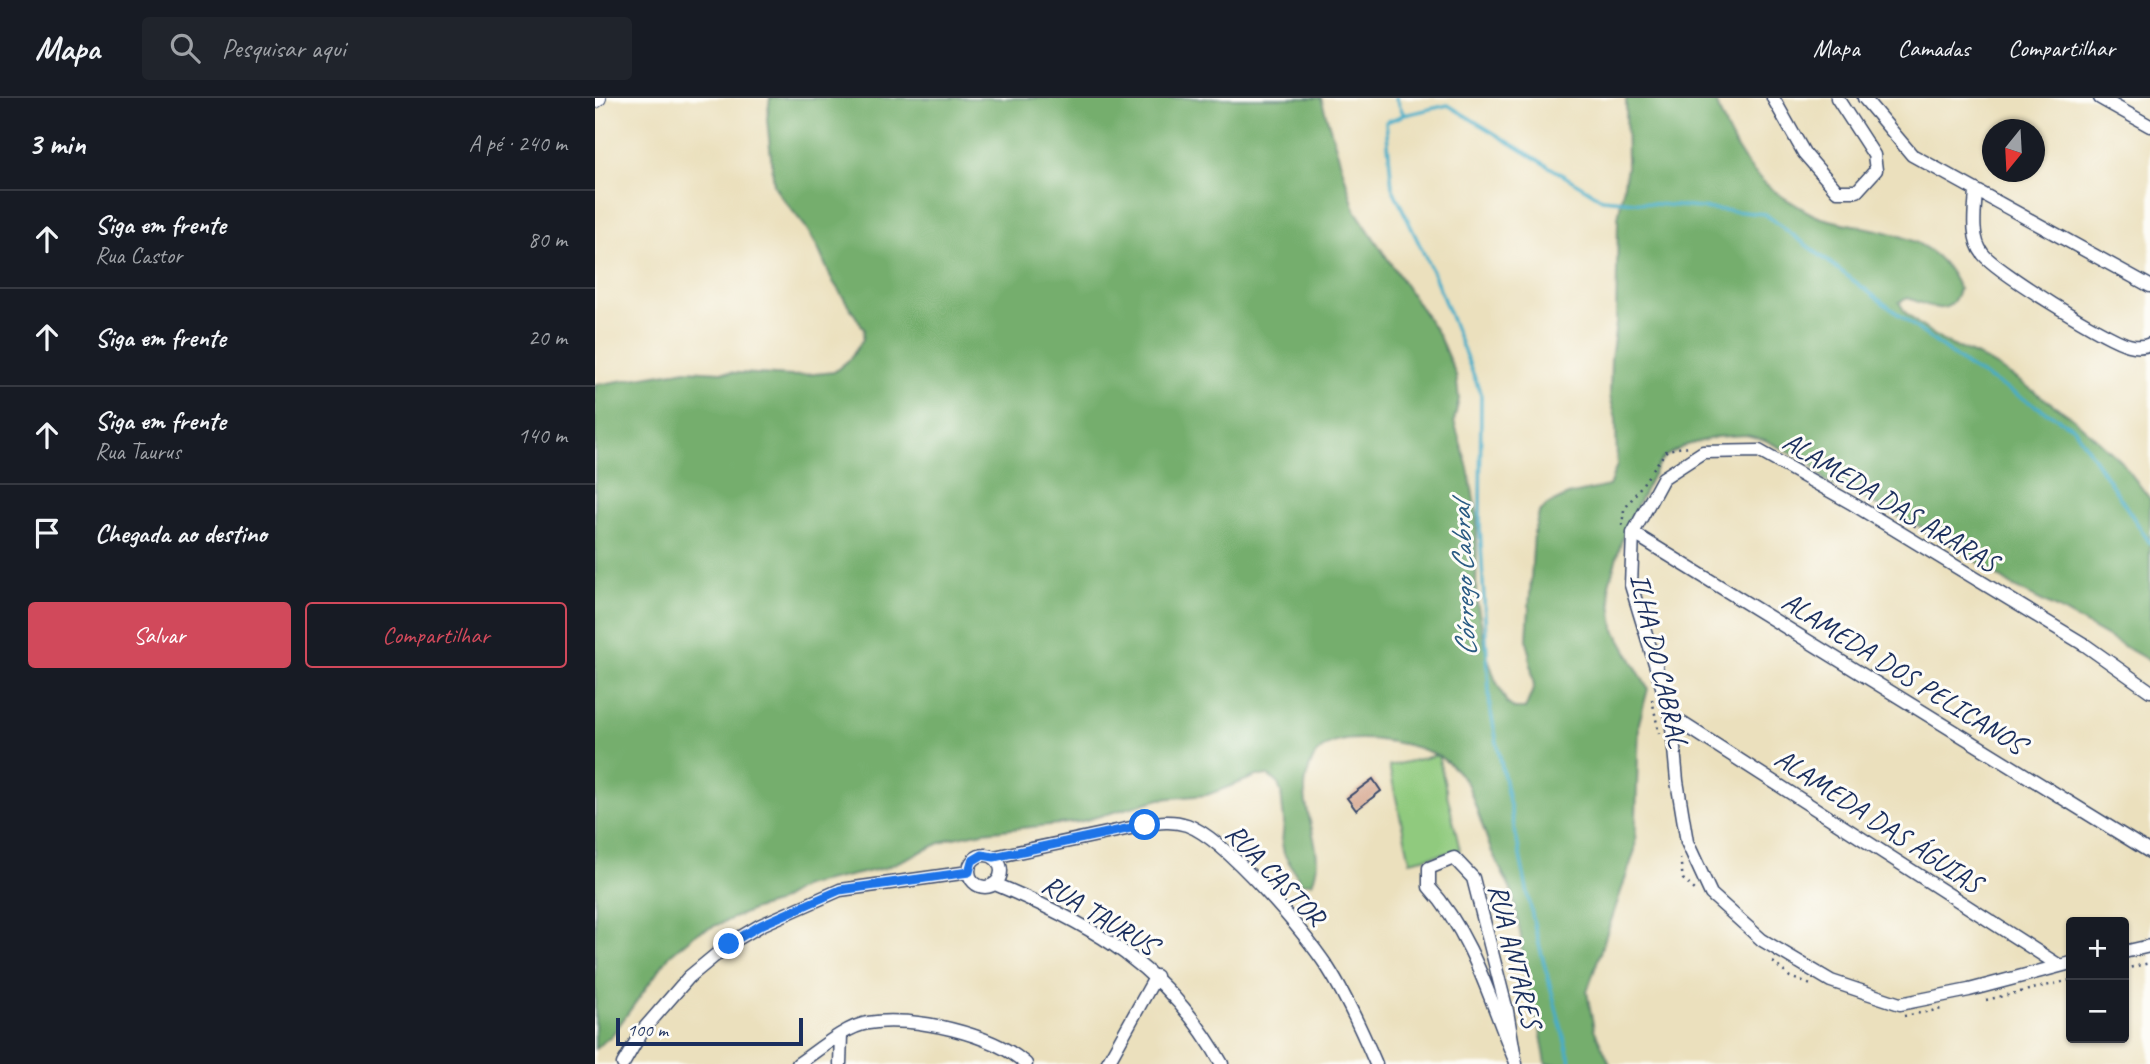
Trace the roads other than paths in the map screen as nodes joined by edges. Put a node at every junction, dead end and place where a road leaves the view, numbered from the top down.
1 (1773, 98) edge
2 (1837, 98) edge
3 (1864, 98) edge
4 (2100, 98) edge
5 (2150, 126) edge
6 (1976, 191) junction
7 (2150, 286) edge
8 (2150, 344) edge
9 (1627, 536) junction
10 (2150, 691) edge
11 (1671, 716) junction
12 (2150, 852) edge
13 (994, 857) junction
14 (969, 872) junction
15 (995, 884) junction
16 (2150, 946) edge
17 (2129, 951) edge
18 (2066, 965) edge
19 (1156, 976) junction
20 (841, 1035) junction
21 (1515, 1061) edge
22 (623, 1064) edge
23 (799, 1064) edge
24 (840, 1064) edge
25 (1026, 1064) edge
26 (1107, 1064) edge
27 (1221, 1064) edge
28 (1376, 1064) edge

1 - 2 street
3 - 6 street
4 - 5 street
6 - 7 street
6 - 8 street
9 - 10 street, ALAMEDA DAS ARARAS
9 - 11 street, ALAMEDA DAS ARARAS
9 - 12 street, ALAMEDA DOS PELICANOS
11 - 18 street, ALAMEDA DAS ÁGUIAS
11 - 18 street, ALAMEDA DAS ARARAS
13 - 14 street
13 - 15 street
13 - 28 street, RUA CASTOR
14 - 15 street
14 - 22 street
15 - 19 street, RUA TAURUS
16 - 17 street
19 - 26 street
19 - 27 street, RUA TAURUS
20 - 23 street
20 - 24 street
20 - 25 street
21 - 21 street, RUA ANTARES

